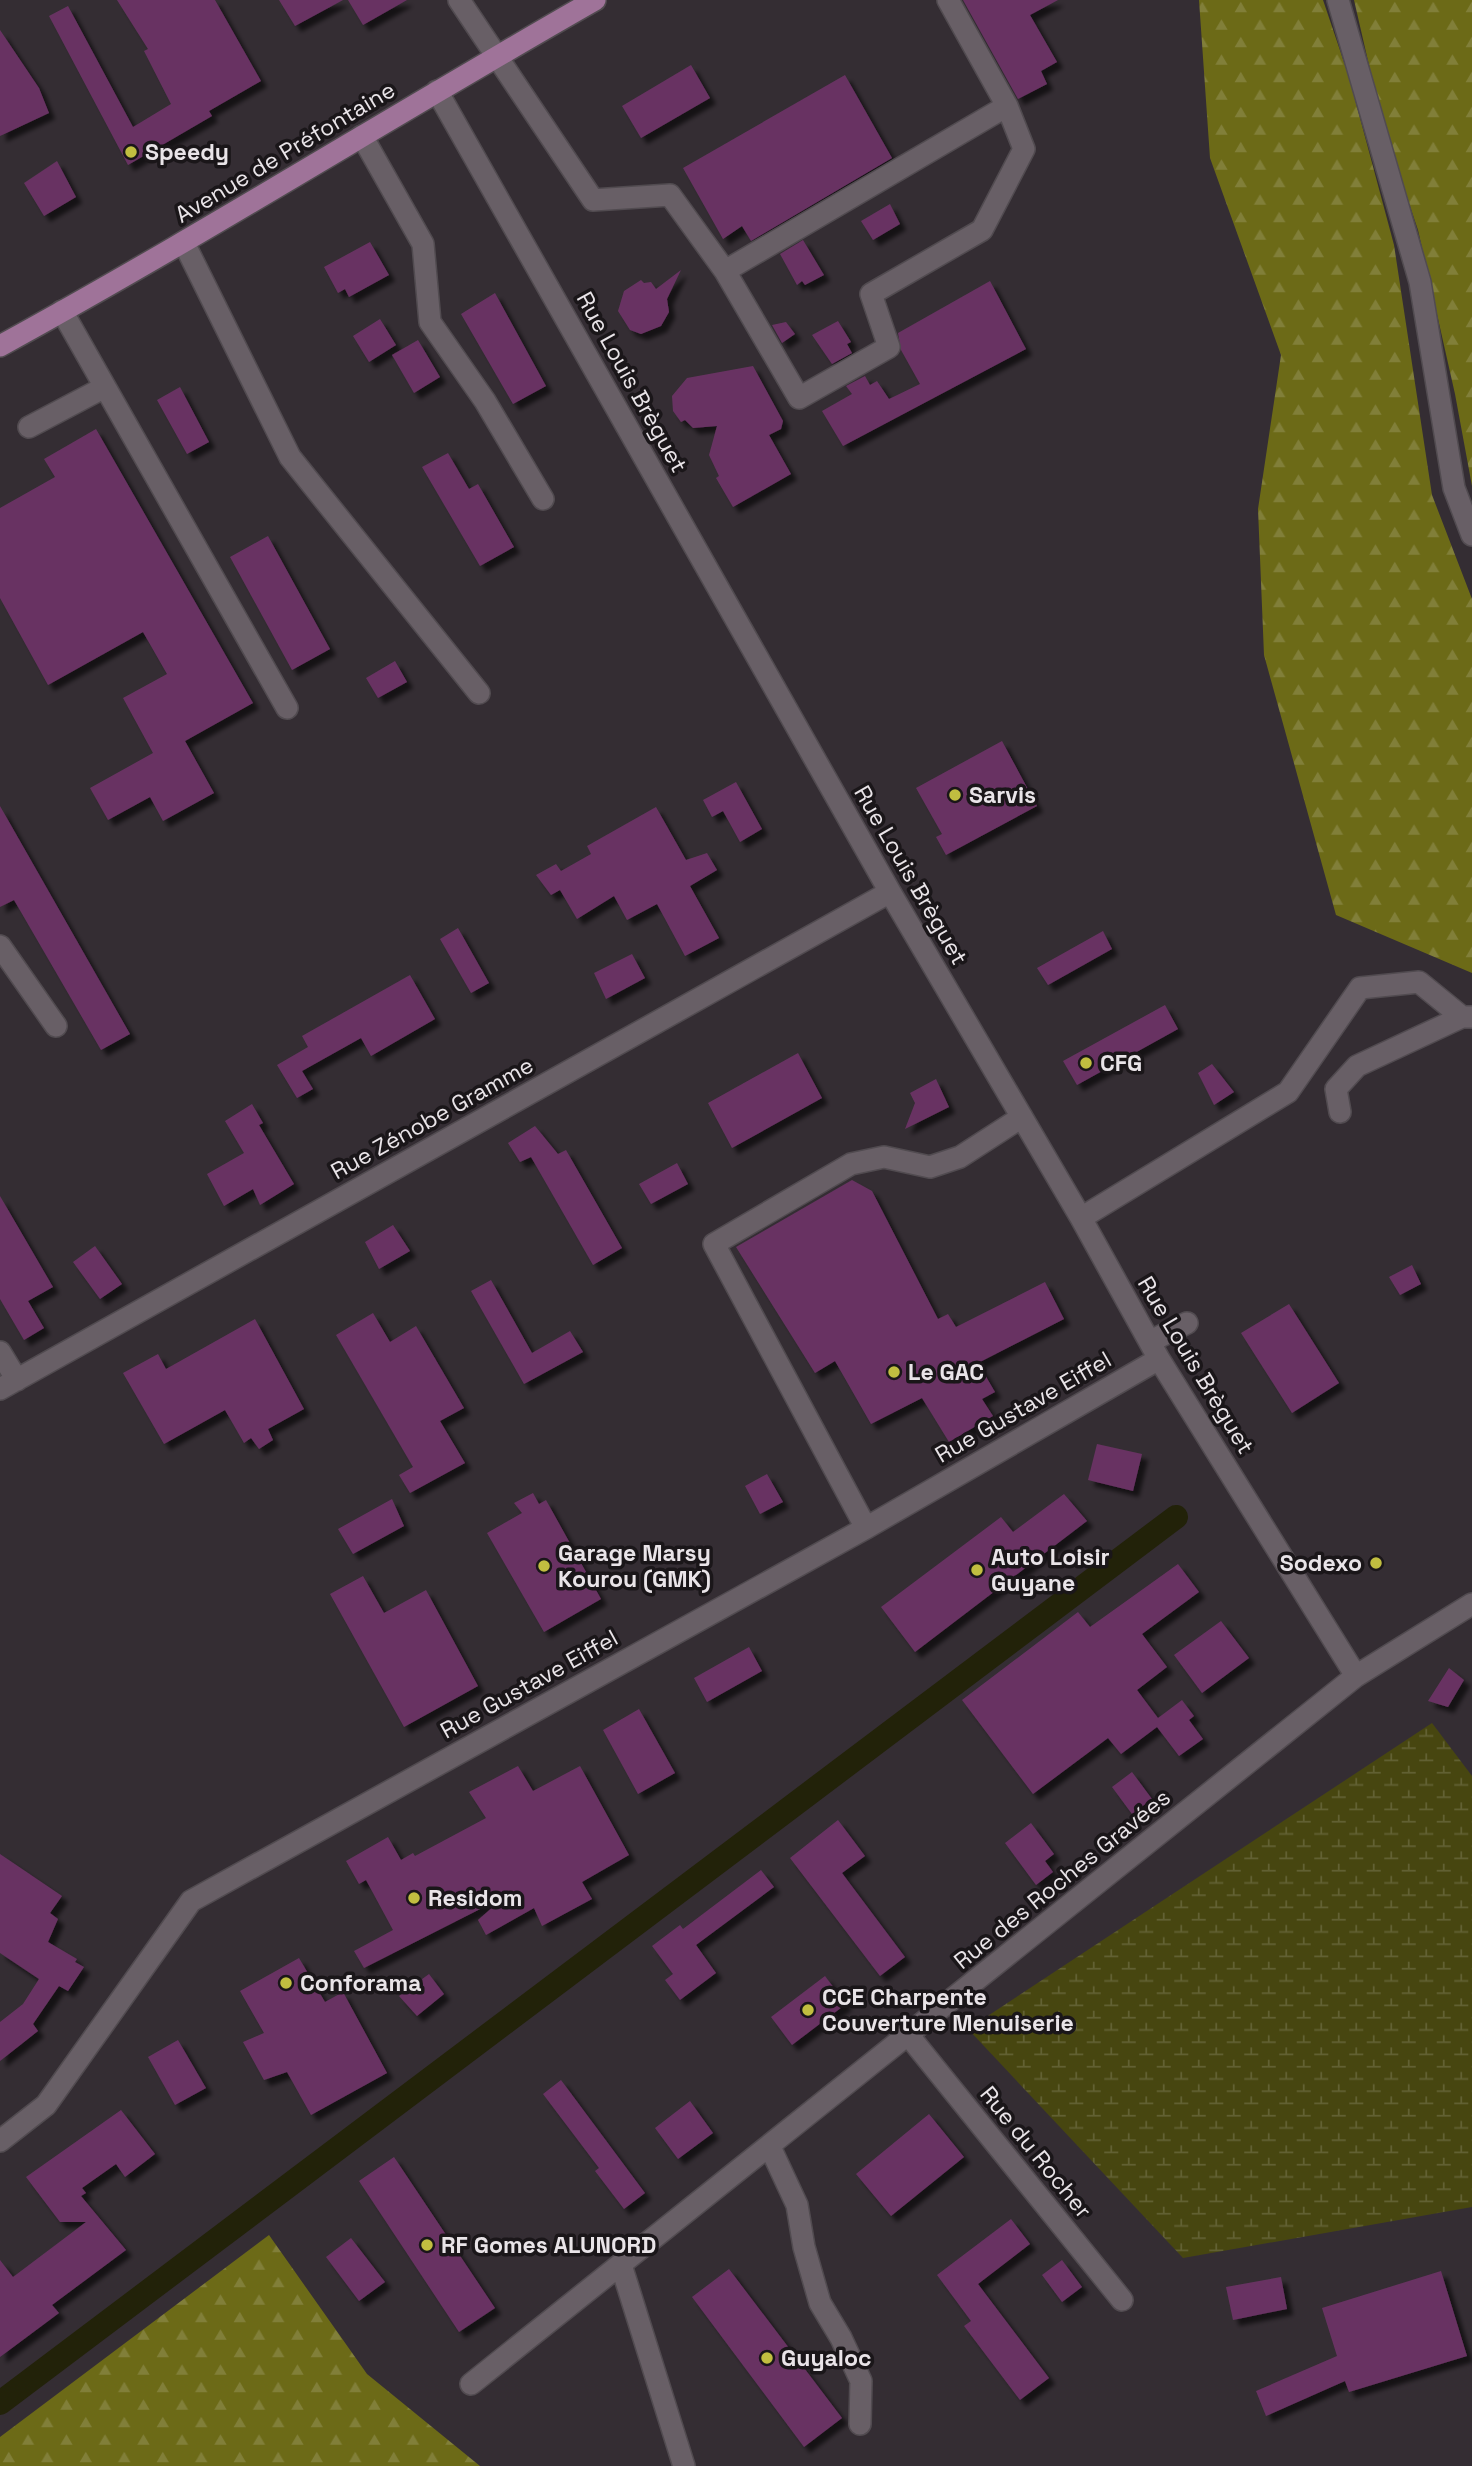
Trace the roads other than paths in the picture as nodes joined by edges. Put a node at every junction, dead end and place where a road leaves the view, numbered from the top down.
1 (459, 0) edge
2 (595, 0) edge
3 (948, 0) edge
4 (1338, 0) edge
5 (497, 56) junction
6 (437, 90) junction
7 (1007, 106) junction
8 (362, 136) junction
9 (184, 243) junction
10 (725, 271) junction
11 (62, 312) junction
12 (0, 346) edge
13 (105, 387) junction
14 (29, 427) dead end
15 (543, 499) dead end
16 (1472, 535) edge
17 (479, 693) dead end
18 (287, 708) dead end
19 (890, 892) junction
20 (0, 946) edge
21 (1467, 1017) edge
22 (56, 1026) dead end
23 (1340, 1112) dead end
24 (1022, 1117) junction
25 (1081, 1218) junction
26 (1186, 1323) dead end
27 (1155, 1350) junction
28 (0, 1352) edge
29 (8, 1385) edge
30 (866, 1528) junction
31 (1472, 1604) edge
32 (1356, 1676) junction
33 (909, 2036) junction
34 (0, 2141) edge
35 (770, 2147) junction
36 (621, 2265) junction
37 (1122, 2300) dead end
38 (471, 2384) dead end
39 (860, 2424) dead end
40 (684, 2466) edge

1 - 5 street
2 - 5 main road, Avenue de Préfontaine
3 - 7 street
4 - 16 street
5 - 6 main road, Avenue de Préfontaine
5 - 10 street
6 - 8 main road, Avenue de Préfontaine
6 - 19 street, Rue Louis Brèguet
7 - 10 street
7 - 10 street
8 - 9 main road, Avenue de Préfontaine
8 - 15 street
9 - 11 main road, Avenue de Préfontaine
9 - 17 street
11 - 12 main road, Avenue de Préfontaine
11 - 13 street
13 - 14 street
13 - 18 street
19 - 24 street, Rue Louis Brèguet
19 - 29 street, Rue Zénobe Gramme
20 - 22 street
21 - 23 street
21 - 25 street
24 - 25 street, Rue Louis Brèguet
24 - 30 street
25 - 27 street, Rue Louis Brèguet
26 - 27 street, Rue Gustave Eiffel
27 - 30 street, Rue Gustave Eiffel
27 - 32 street, Rue Louis Brèguet
28 - 29 street
30 - 34 street, Rue Gustave Eiffel
31 - 32 street, Rue des Roches Gravées
32 - 33 street, Rue des Roches Gravées
33 - 35 street, Rue des Roches Gravées
33 - 37 street, Rue du Rocher
35 - 36 street, Rue des Roches Gravées
35 - 39 street
36 - 38 street, Rue des Roches Gravées
36 - 40 street

